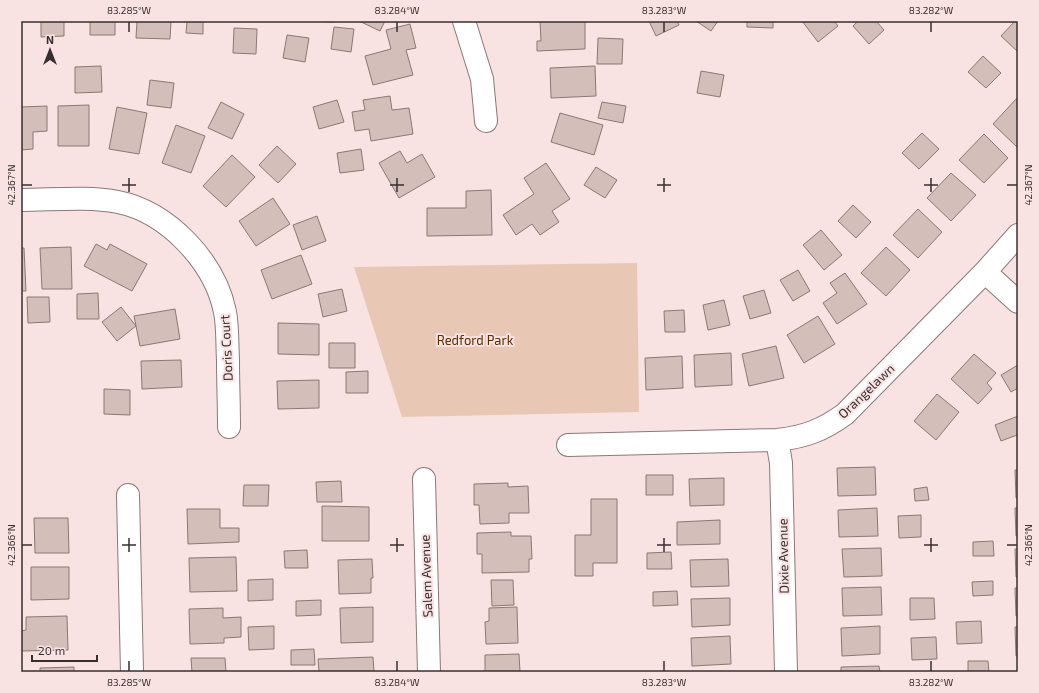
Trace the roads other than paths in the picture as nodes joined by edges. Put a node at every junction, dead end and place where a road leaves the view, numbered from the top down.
1 (464, 21) edge
2 (486, 121) dead end
3 (21, 200) edge
4 (1018, 235) edge
5 (985, 272) junction
6 (1018, 302) edge
7 (229, 427) dead end
8 (777, 440) junction
9 (568, 445) dead end
10 (424, 479) dead end
11 (128, 494) dead end
12 (132, 672) edge
13 (429, 672) edge
14 (786, 672) edge

1 - 2 street
3 - 7 street, Doris Court
4 - 5 street, Orangelawn
5 - 6 street
5 - 8 street, Orangelawn
8 - 9 street, Orangelawn
8 - 14 street, Dixie Avenue
10 - 13 street, Salem Avenue
11 - 12 street

